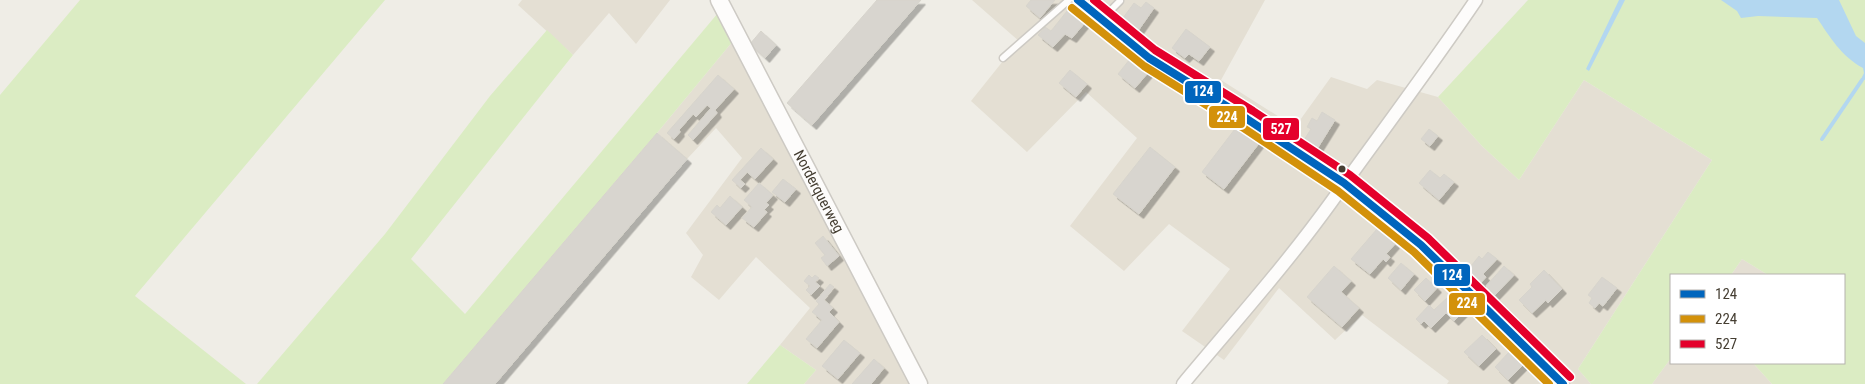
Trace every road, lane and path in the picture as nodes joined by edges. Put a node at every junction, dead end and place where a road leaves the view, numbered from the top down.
1 (719, 0) edge
2 (1069, 0) edge
3 (1078, 0) edge
4 (1476, 0) edge
5 (1120, 1) edge
6 (1102, 19) junction
7 (1003, 58) dead end
8 (1344, 183) junction
9 (916, 382) edge
10 (1183, 384) edge
11 (1563, 384) edge

1 - 9 street, Norderquerweg
2 - 7 lane
3 - 6 street
4 - 8 street
5 - 6 lane
6 - 8 street
8 - 10 street
8 - 11 street

